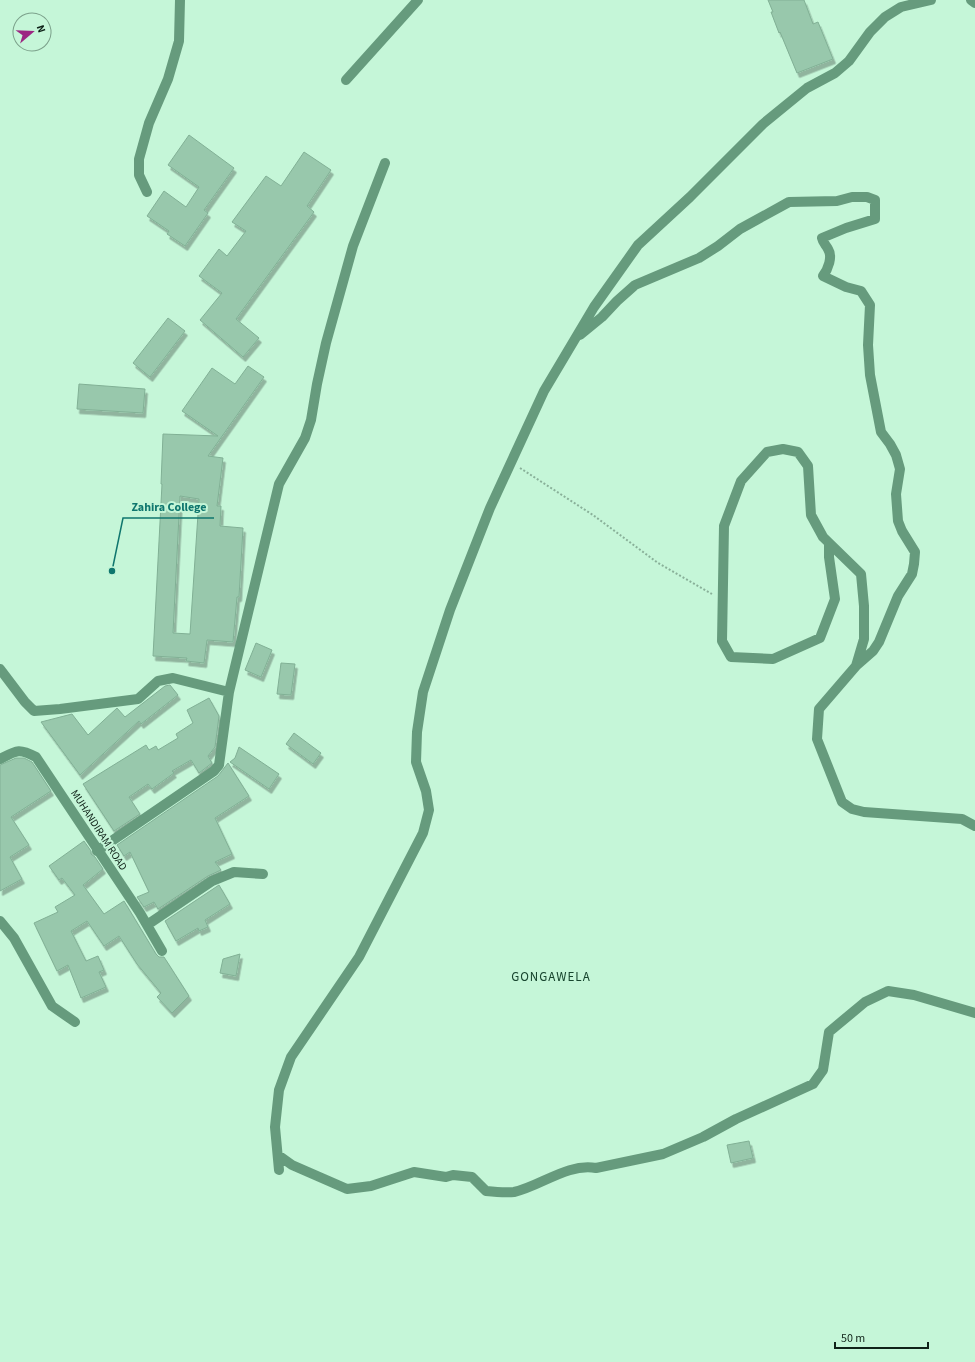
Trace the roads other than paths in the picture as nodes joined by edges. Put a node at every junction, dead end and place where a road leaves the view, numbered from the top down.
1 (180, 0) edge
2 (418, 0) edge
3 (931, 0) edge
4 (971, 0) edge
5 (975, 3) edge
6 (346, 80) dead end
7 (385, 163) dead end
8 (147, 192) dead end
9 (576, 338) junction
10 (829, 543) junction
11 (856, 666) junction
12 (0, 669) edge
13 (229, 692) junction
14 (0, 759) edge
15 (975, 826) edge
16 (97, 851) junction
17 (263, 874) dead end
18 (0, 921) edge
19 (147, 925) junction
20 (162, 951) dead end
21 (975, 1013) edge
22 (75, 1022) dead end
23 (278, 1155) junction
24 (279, 1170) dead end

1 - 8 street
2 - 6 street
3 - 9 street
4 - 5 street
7 - 13 street
9 - 11 street
9 - 23 street
10 - 10 street
10 - 11 street
11 - 15 street
12 - 13 street
13 - 16 street
14 - 16 street, MUHANDIRAM ROAD
16 - 19 street, MUHANDIRAM ROAD
17 - 19 street
18 - 22 street
19 - 20 street, MUHANDIRAM ROAD
21 - 23 street
23 - 24 street

